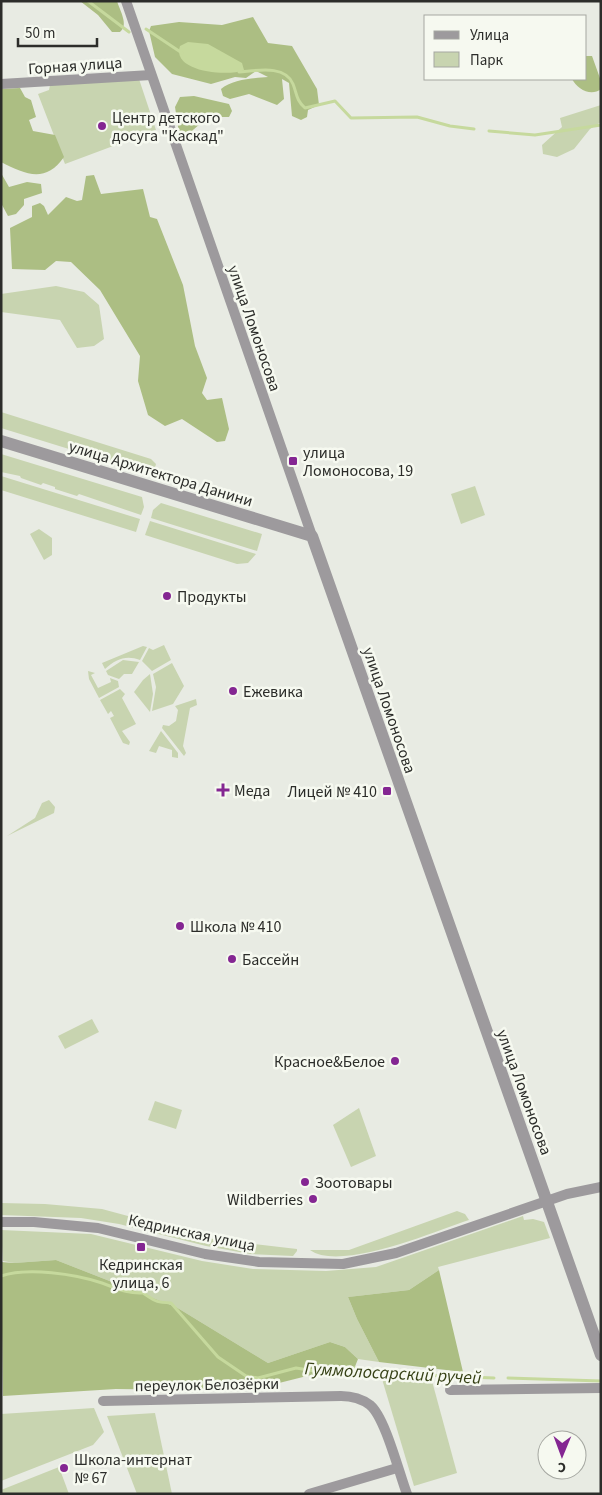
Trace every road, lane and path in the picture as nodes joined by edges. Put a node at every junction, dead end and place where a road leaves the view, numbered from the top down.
1 (126, 1) edge
2 (151, 75) junction
3 (1, 84) edge
4 (1, 441) edge
5 (312, 536) junction
6 (601, 1188) edge
7 (547, 1201) junction
8 (1, 1222) edge
9 (601, 1355) edge
10 (601, 1388) edge
11 (450, 1390) dead end
12 (103, 1401) dead end
13 (397, 1468) junction
14 (309, 1494) edge
15 (407, 1494) edge

1 - 2 street, улица Ломоносова
2 - 3 street, Горная улица
2 - 5 street, улица Ломоносова
4 - 5 street, улица Архитектора Данини
5 - 7 street, улица Ломоносова
6 - 7 street, Кедринская улица
7 - 8 street, Кедринская улица
7 - 9 street, улица Ломоносова
10 - 11 street
12 - 13 street, переулок Белозёрки
13 - 14 street
13 - 15 street

